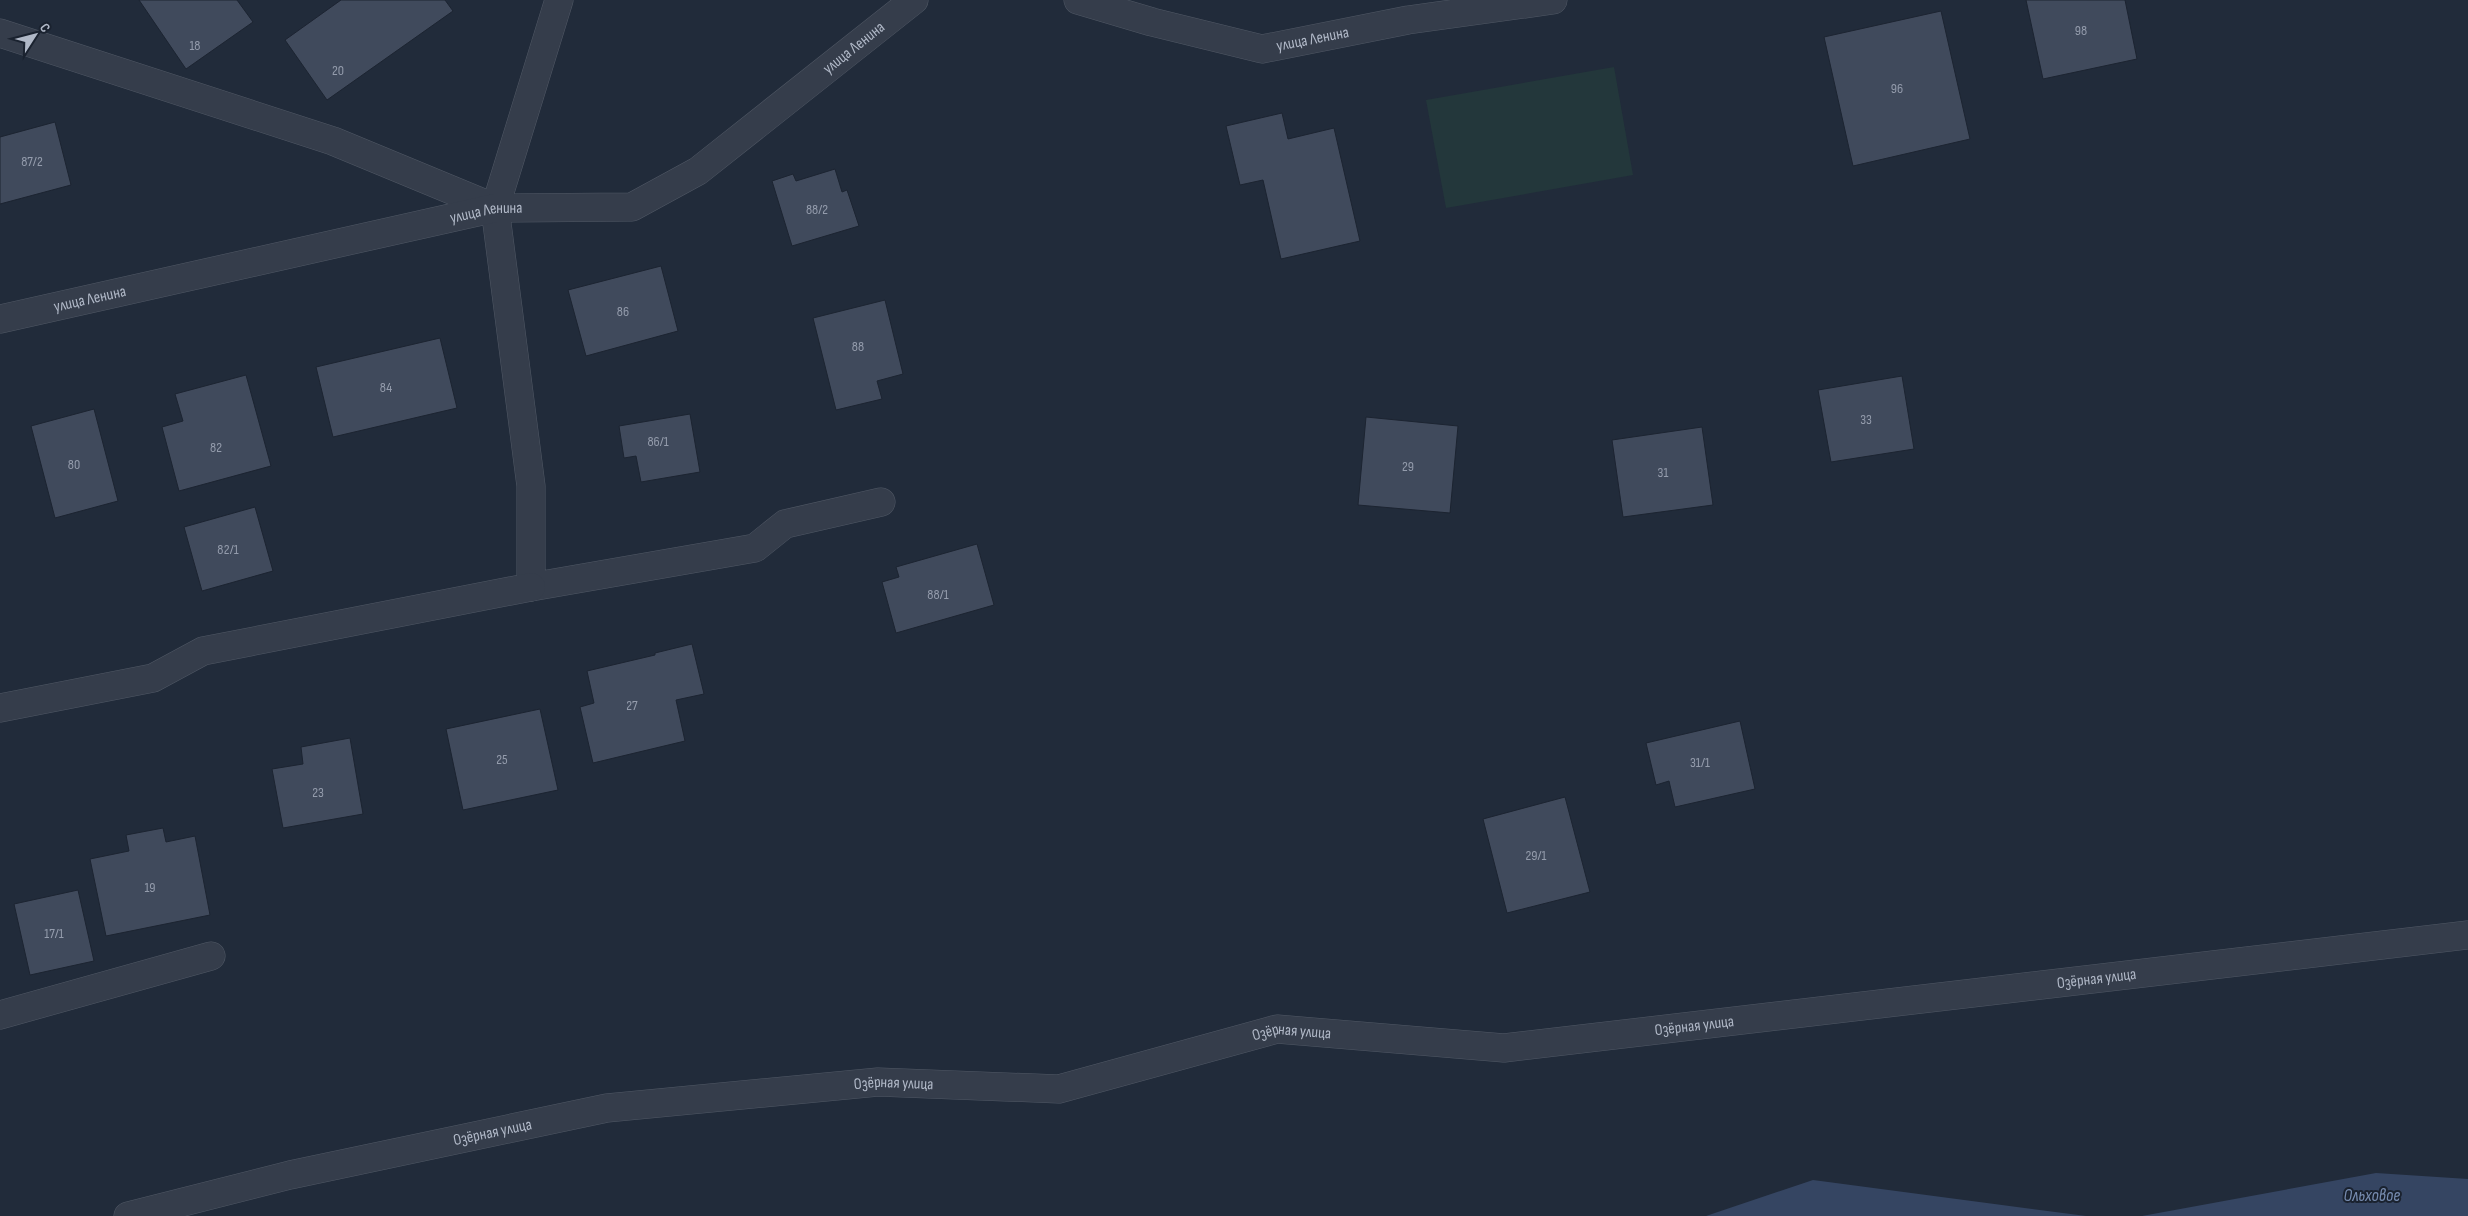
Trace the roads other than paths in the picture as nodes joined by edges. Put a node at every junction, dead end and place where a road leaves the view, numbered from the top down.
1 (559, 0) edge
2 (914, 0) edge
3 (1078, 0) edge
4 (1553, 0) edge
5 (0, 33) edge
6 (495, 208) junction
7 (0, 319) edge
8 (881, 502) dead end
9 (531, 587) junction
10 (0, 708) edge
11 (2468, 935) edge
12 (211, 956) dead end
13 (0, 1015) edge
14 (128, 1216) edge

1 - 6 street
2 - 6 street, улица Ленина
3 - 4 street, улица Ленина
5 - 6 street
6 - 7 street, улица Ленина
6 - 9 street
8 - 9 street
9 - 10 street
11 - 14 street, Озёрная улица
12 - 13 street

